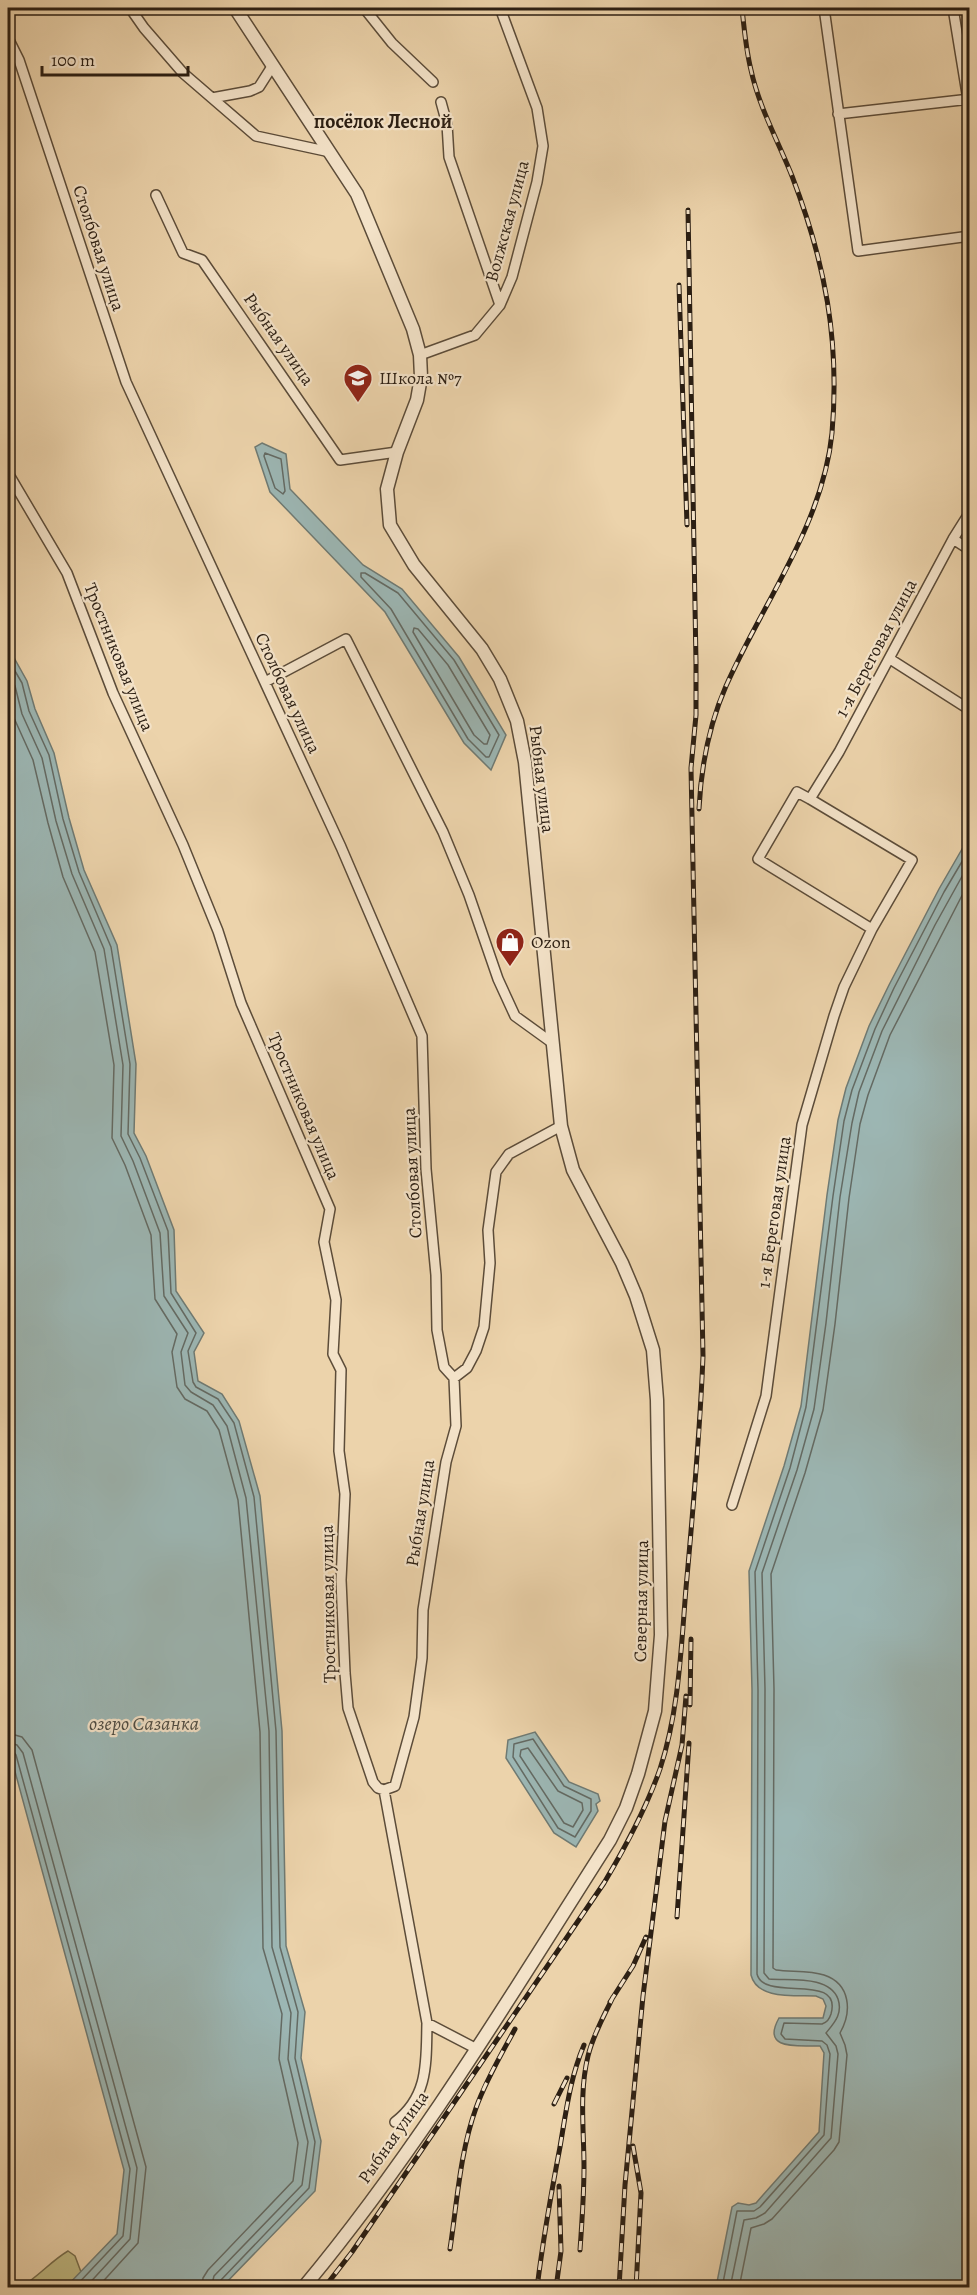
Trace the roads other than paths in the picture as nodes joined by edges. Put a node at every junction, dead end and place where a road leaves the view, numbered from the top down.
1 (130, 8) edge
2 (236, 8) edge
3 (364, 8) edge
4 (500, 8) edge
5 (824, 8) edge
6 (953, 8) edge
7 (8, 38) edge
8 (273, 65) junction
9 (433, 82) dead end
10 (212, 98) junction
11 (969, 99) edge
12 (441, 102) dead end
13 (969, 112) edge
14 (838, 114) junction
15 (330, 152) junction
16 (156, 195) dead end
17 (969, 236) edge
18 (500, 305) junction
19 (420, 355) junction
20 (397, 452) junction
21 (8, 473) edge
22 (969, 512) edge
23 (953, 539) junction
24 (969, 550) edge
25 (890, 659) junction
26 (265, 682) junction
27 (969, 710) edge
28 (810, 799) junction
29 (872, 929) junction
30 (552, 1042) junction
31 (561, 1125) junction
32 (454, 1378) junction
33 (732, 1505) dead end
34 (384, 1790) junction
35 (427, 2023) junction
36 (476, 2048) junction
37 (395, 2122) dead end
38 (303, 2288) edge

1 - 10 street
2 - 8 street, Рыбная улица
3 - 9 street
4 - 18 street, Волжская улица
5 - 14 street
6 - 11 street
7 - 26 street, Столбовая улица
8 - 10 street
8 - 15 street, Рыбная улица
10 - 15 street
11 - 13 street
11 - 14 street
12 - 18 street, Волжская улица
14 - 17 street
15 - 19 street, Рыбная улица
16 - 20 street, Рыбная улица
18 - 19 street, Волжская улица
19 - 20 street, Рыбная улица
20 - 30 street, Рыбная улица
21 - 34 street, Тростниковая улица
22 - 23 street, 1-я Береговая улица
23 - 24 street
23 - 25 street, 1-я Береговая улица
25 - 27 street
25 - 28 street, 1-я Береговая улица
26 - 30 street
26 - 32 street, Столбовая улица
28 - 29 street, 1-я Береговая улица
28 - 29 street
29 - 33 street, 1-я Береговая улица
30 - 31 street, Рыбная улица
31 - 32 street
31 - 36 street, Северная улица
32 - 34 street, Рыбная улица
34 - 35 street, Рыбная улица
35 - 36 street
35 - 37 street, Рыбная улица
36 - 38 street, Рыбная улица

